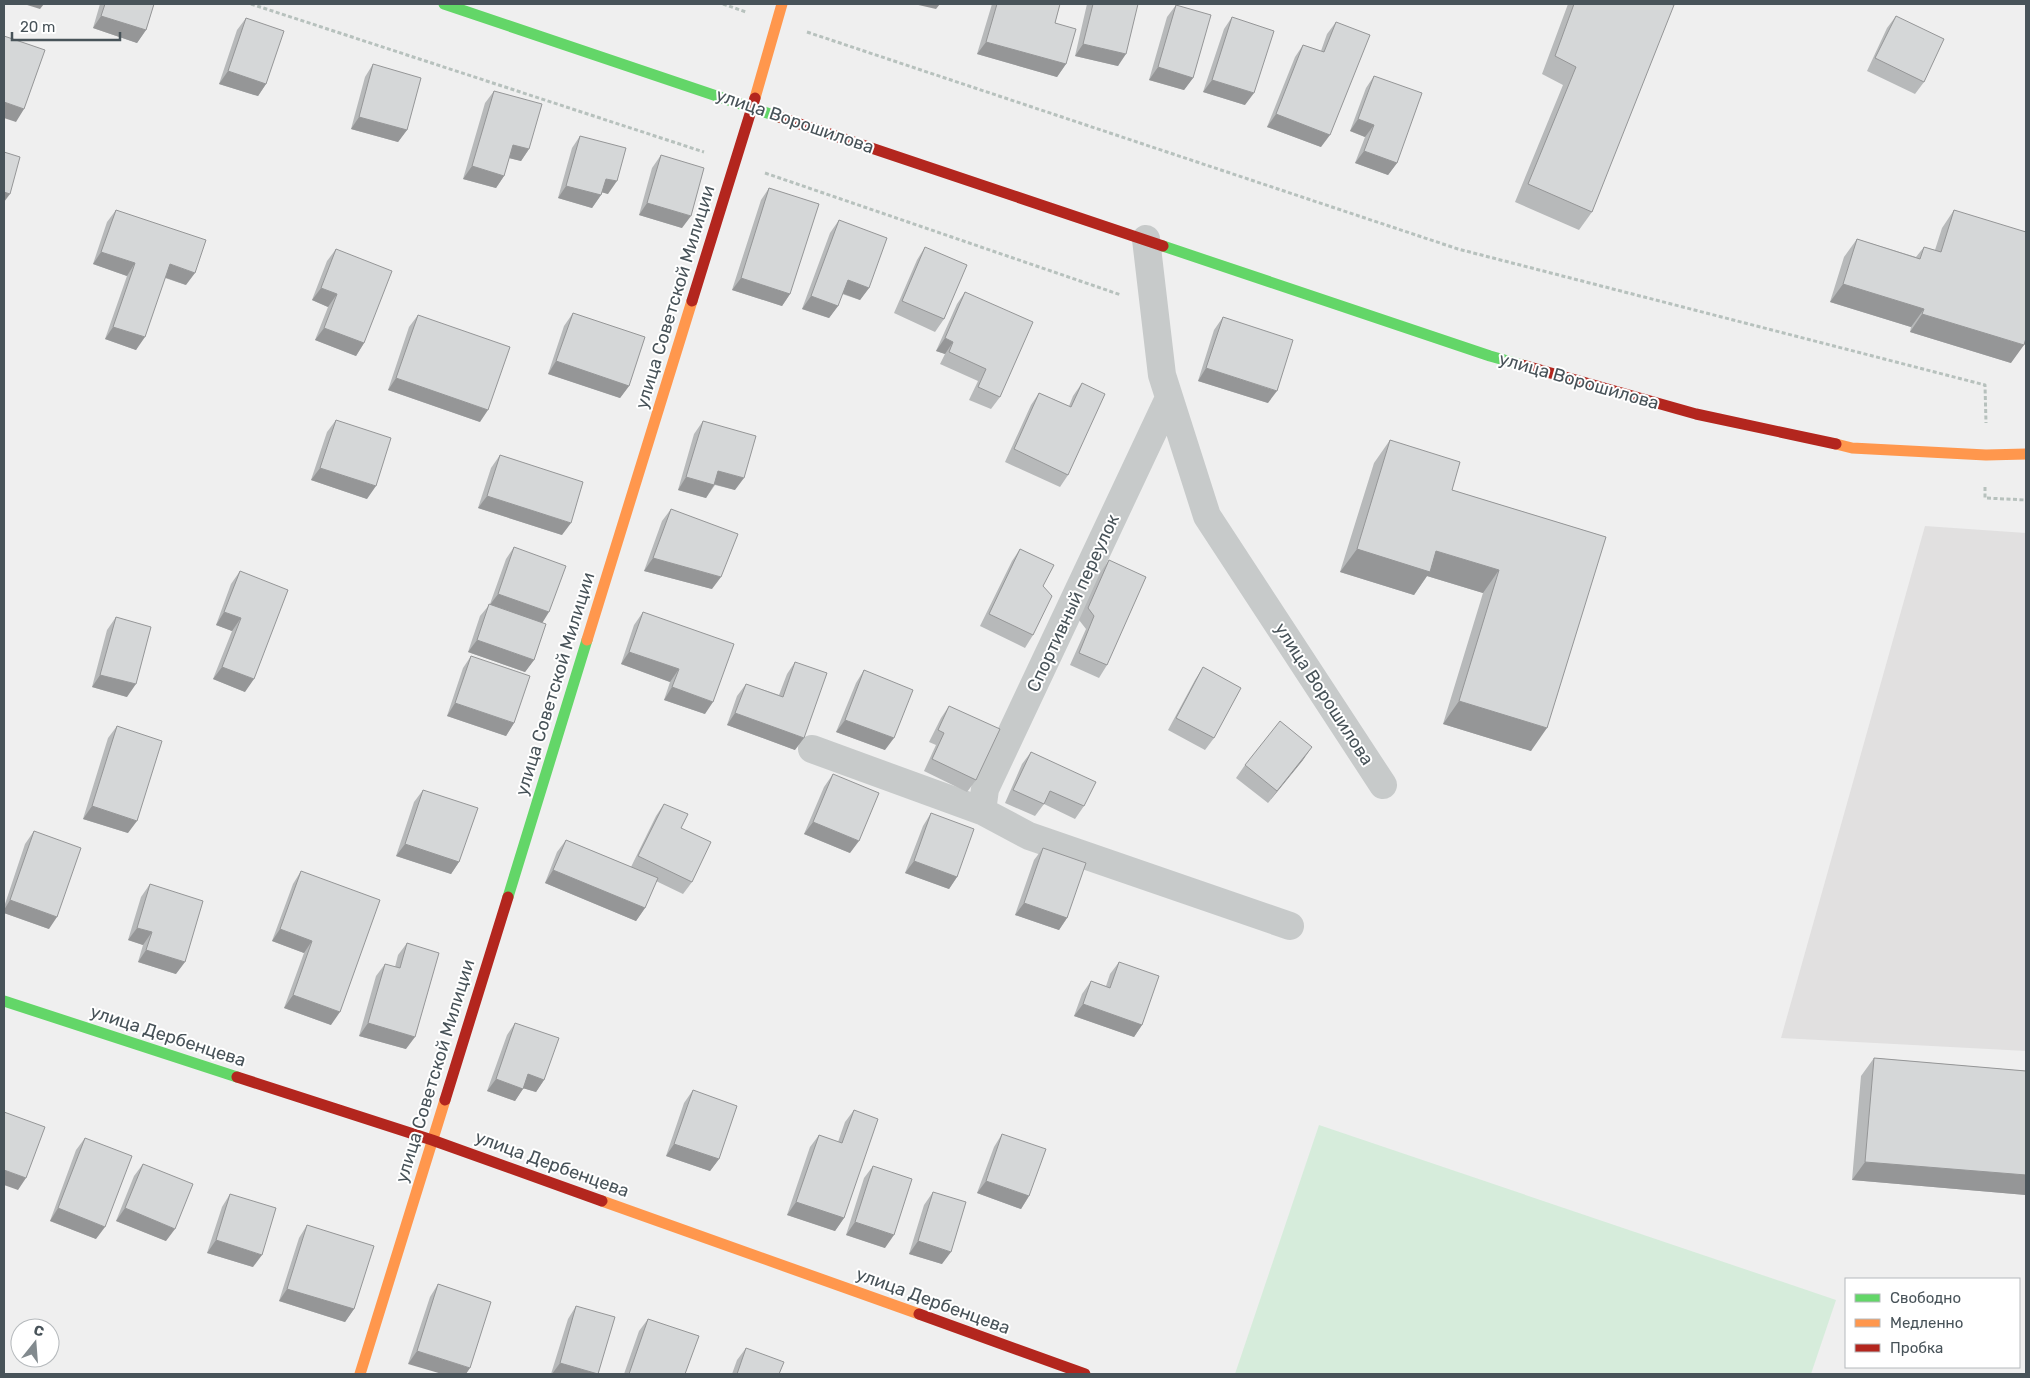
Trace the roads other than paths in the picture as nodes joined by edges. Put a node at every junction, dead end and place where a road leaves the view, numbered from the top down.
1 (444, 4) edge
2 (782, 4) edge
3 (752, 107) junction
4 (1146, 239) junction
5 (1169, 398) junction
6 (2026, 454) edge
7 (812, 749) dead end
8 (1383, 785) dead end
9 (982, 811) junction
10 (1290, 926) dead end
11 (4, 1001) edge
12 (432, 1140) junction
13 (360, 1374) edge
14 (1084, 1374) edge

1 - 3 street, улица Ворошилова
2 - 3 street, улица Советской Милиции
3 - 4 street, улица Ворошилова
3 - 12 street, улица Советской Милиции
4 - 5 street, улица Ворошилова
4 - 6 street, улица Ворошилова
5 - 8 street, улица Ворошилова
5 - 9 street, Спортивный переулок
7 - 9 street
9 - 10 street
11 - 12 street, улица Дербенцева
12 - 13 street, улица Советской Милиции
12 - 14 street, улица Дербенцева

